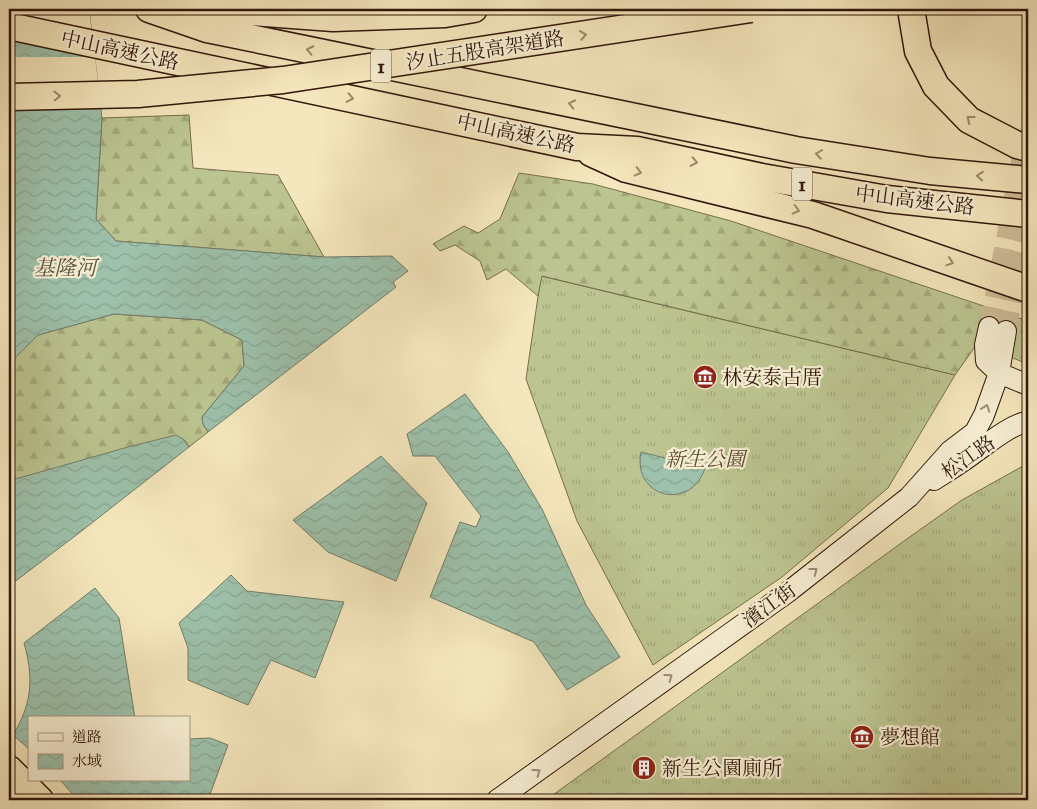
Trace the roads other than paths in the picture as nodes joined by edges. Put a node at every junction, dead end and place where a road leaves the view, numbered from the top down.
1 (149, 9) edge
2 (208, 9) edge
3 (474, 9) edge
4 (751, 9) edge
5 (913, 9) edge
6 (9, 26) edge
7 (9, 96) edge
8 (576, 147) junction
9 (1028, 148) edge
10 (1028, 180) edge
11 (1028, 214) edge
12 (1028, 289) edge
13 (998, 329) tunnel mouth
14 (999, 373) junction
15 (1028, 384) edge
16 (1028, 421) edge
17 (909, 497) junction
18 (9, 769) edge
19 (40, 800) edge
20 (497, 800) edge

10 -> 1 highway, 中山高速公路 / 1, bridge
2 - 3 highway
7 -> 4 highway, 汐止五股高架道路 / 1, bridge
9 -> 5 highway
6 -> 8 highway, 中山高速公路 / 1, bridge
8 -> 11 highway, 中山高速公路 / 1
8 -> 12 highway
13 - 14 street
14 - 15 street
17 -> 14 street, 濱江街
16 - 17 street, 松江路
20 -> 17 street, 濱江街
18 - 19 highway

